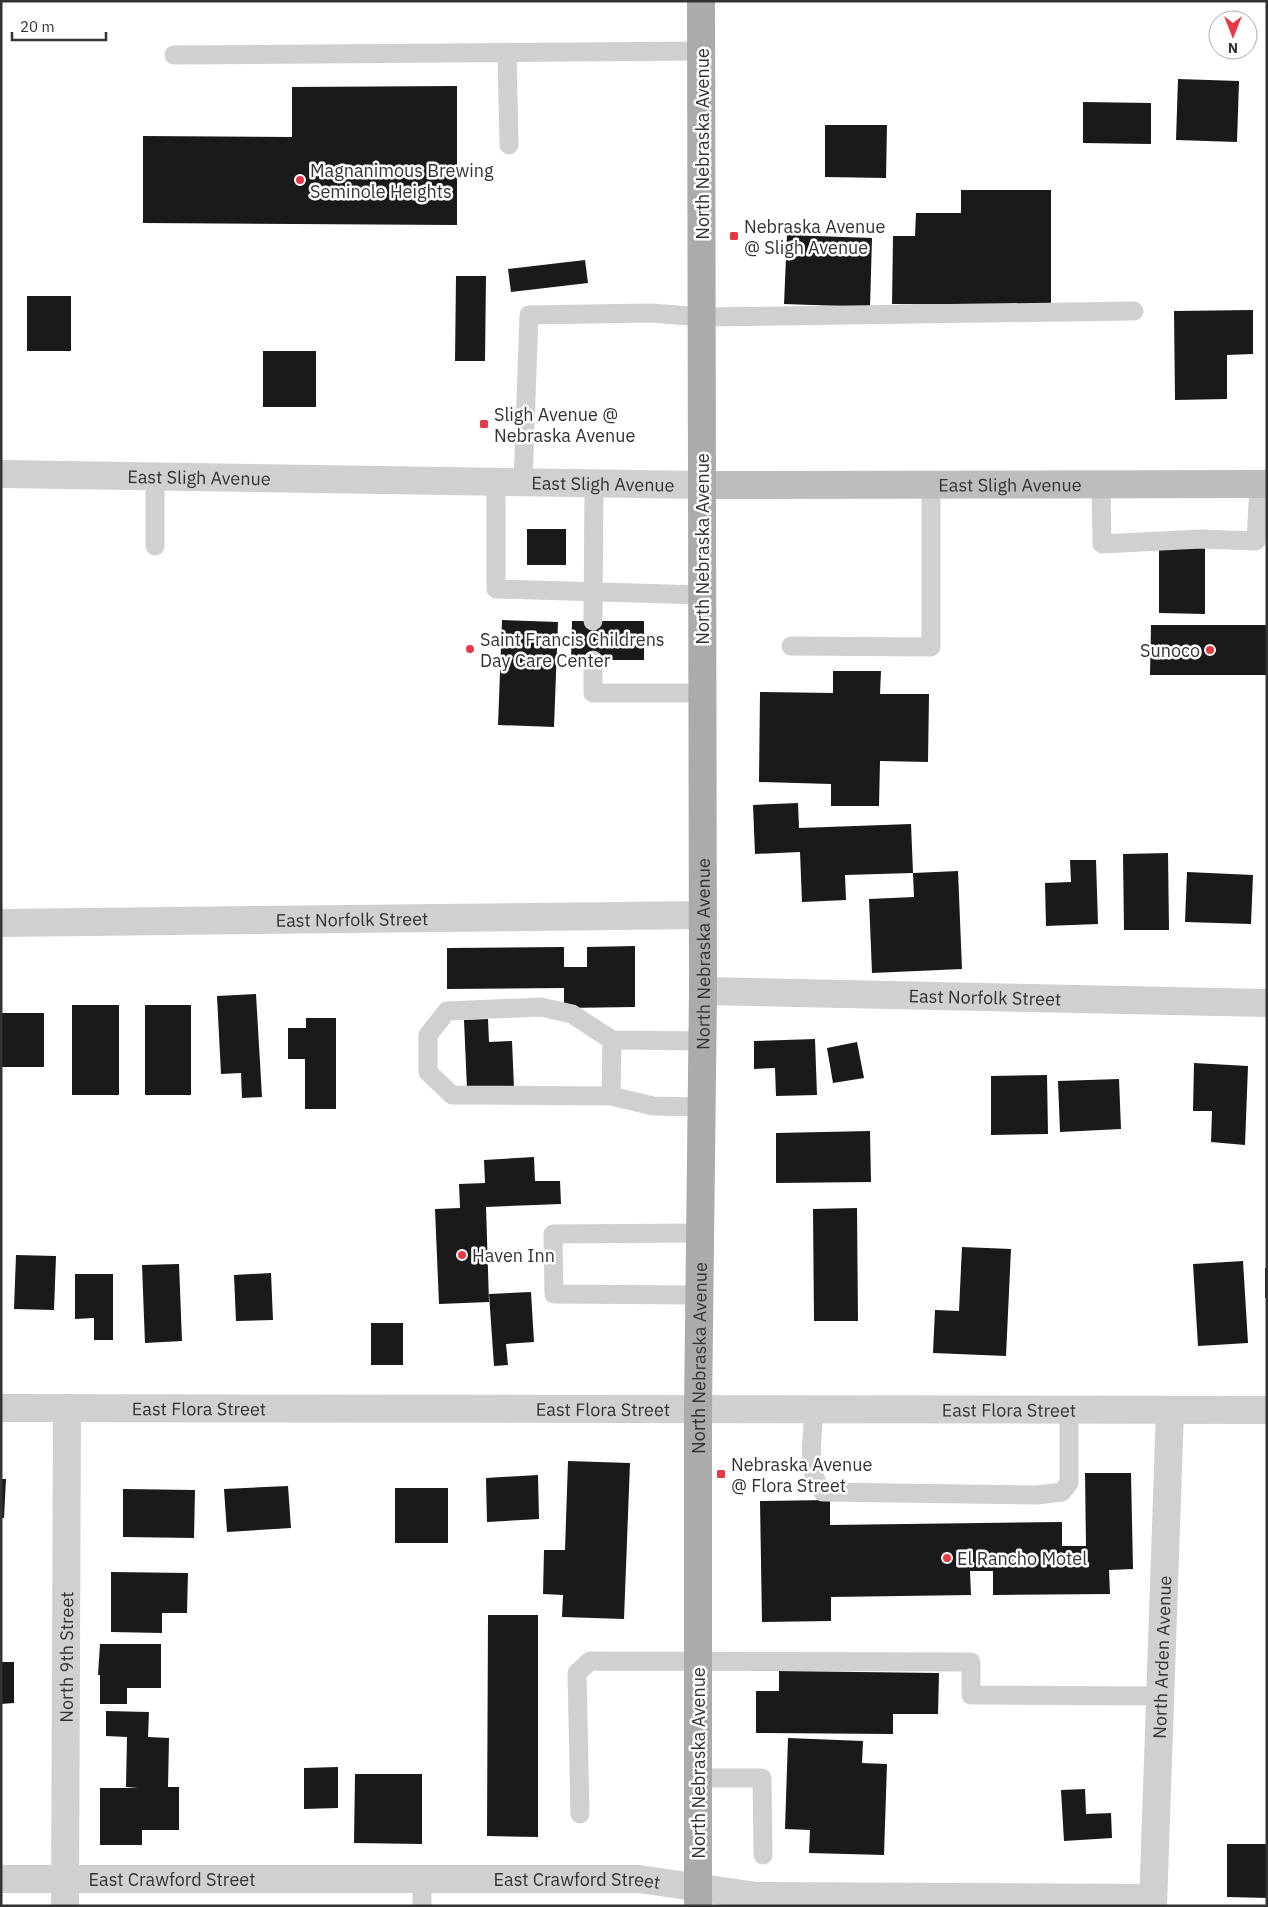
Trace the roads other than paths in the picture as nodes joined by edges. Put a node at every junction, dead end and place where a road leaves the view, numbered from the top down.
1 (701, 1) edge
2 (702, 51) junction
3 (507, 53) junction
4 (174, 55) dead end
5 (508, 145) dead end
6 (1134, 311) dead end
7 (702, 317) junction
8 (1, 474) edge
9 (155, 476) junction
10 (496, 482) junction
11 (523, 482) junction
12 (594, 483) junction
13 (1263, 484) edge
14 (702, 485) junction
15 (930, 485) junction
16 (1101, 485) junction
17 (155, 546) dead end
18 (593, 591) junction
19 (702, 595) junction
20 (593, 621) dead end
21 (791, 646) dead end
22 (593, 660) dead end
23 (702, 693) junction
24 (703, 914) junction
25 (1, 923) edge
26 (703, 991) junction
27 (1267, 1003) edge
28 (612, 1040) junction
29 (702, 1041) junction
30 (611, 1096) junction
31 (701, 1107) junction
32 (700, 1233) junction
33 (699, 1295) junction
34 (1, 1408) edge
35 (67, 1408) junction
36 (698, 1410) junction
37 (814, 1410) junction
38 (1069, 1410) junction
39 (1170, 1410) junction
40 (1267, 1410) edge
41 (698, 1662) junction
42 (1161, 1696) junction
43 (698, 1778) junction
44 (580, 1814) dead end
45 (763, 1855) dead end
46 (1, 1879) edge
47 (64, 1879) junction
48 (422, 1893) edge
49 (698, 1896) edge
50 (1153, 1902) edge
51 (65, 1906) edge

1 - 2 main road, North Nebraska Avenue
2 - 3 lane
2 - 7 main road, North Nebraska Avenue
3 - 4 lane
3 - 5 lane
6 - 7 lane
7 - 11 lane
7 - 14 main road, North Nebraska Avenue
8 - 9 street, East Sligh Avenue
9 - 10 street, East Sligh Avenue
9 - 17 lane
10 - 11 street, East Sligh Avenue
10 - 18 lane
11 - 12 street, East Sligh Avenue
12 - 14 street, East Sligh Avenue
12 - 18 lane
13 - 16 main road, East Sligh Avenue
13 - 16 lane
14 - 15 main road, East Sligh Avenue
14 - 19 main road, North Nebraska Avenue
15 - 16 main road, East Sligh Avenue
15 - 21 lane
18 - 19 lane
18 - 20 lane
19 - 23 main road, North Nebraska Avenue
22 - 23 lane
23 - 24 main road, North Nebraska Avenue
24 - 25 street, East Norfolk Street
24 - 26 main road, North Nebraska Avenue
26 - 27 street, East Norfolk Street
26 - 29 main road, North Nebraska Avenue
28 - 29 lane
28 - 30 lane
28 - 30 lane
29 - 31 main road, North Nebraska Avenue
30 - 31 lane
31 - 32 main road, North Nebraska Avenue
32 - 33 main road, North Nebraska Avenue
32 - 33 lane
33 - 36 main road, North Nebraska Avenue
34 - 35 street, East Flora Street
35 - 36 street, East Flora Street
35 - 47 street, North 9th Street
36 - 37 street, East Flora Street
36 - 41 main road, North Nebraska Avenue
37 - 38 street, East Flora Street
37 - 38 lane
38 - 39 street, East Flora Street
39 - 40 street, East Flora Street
39 - 42 street, North Arden Avenue
41 - 42 lane
41 - 43 main road, North Nebraska Avenue
41 - 44 lane
42 - 50 street, North Arden Avenue
43 - 45 lane
43 - 49 main road, North Nebraska Avenue
46 - 47 street, East Crawford Street
47 - 48 street, East Crawford Street
47 - 51 street, North 9th Street
48 - 49 street, East Crawford Street
49 - 50 street, East Crawford Street

